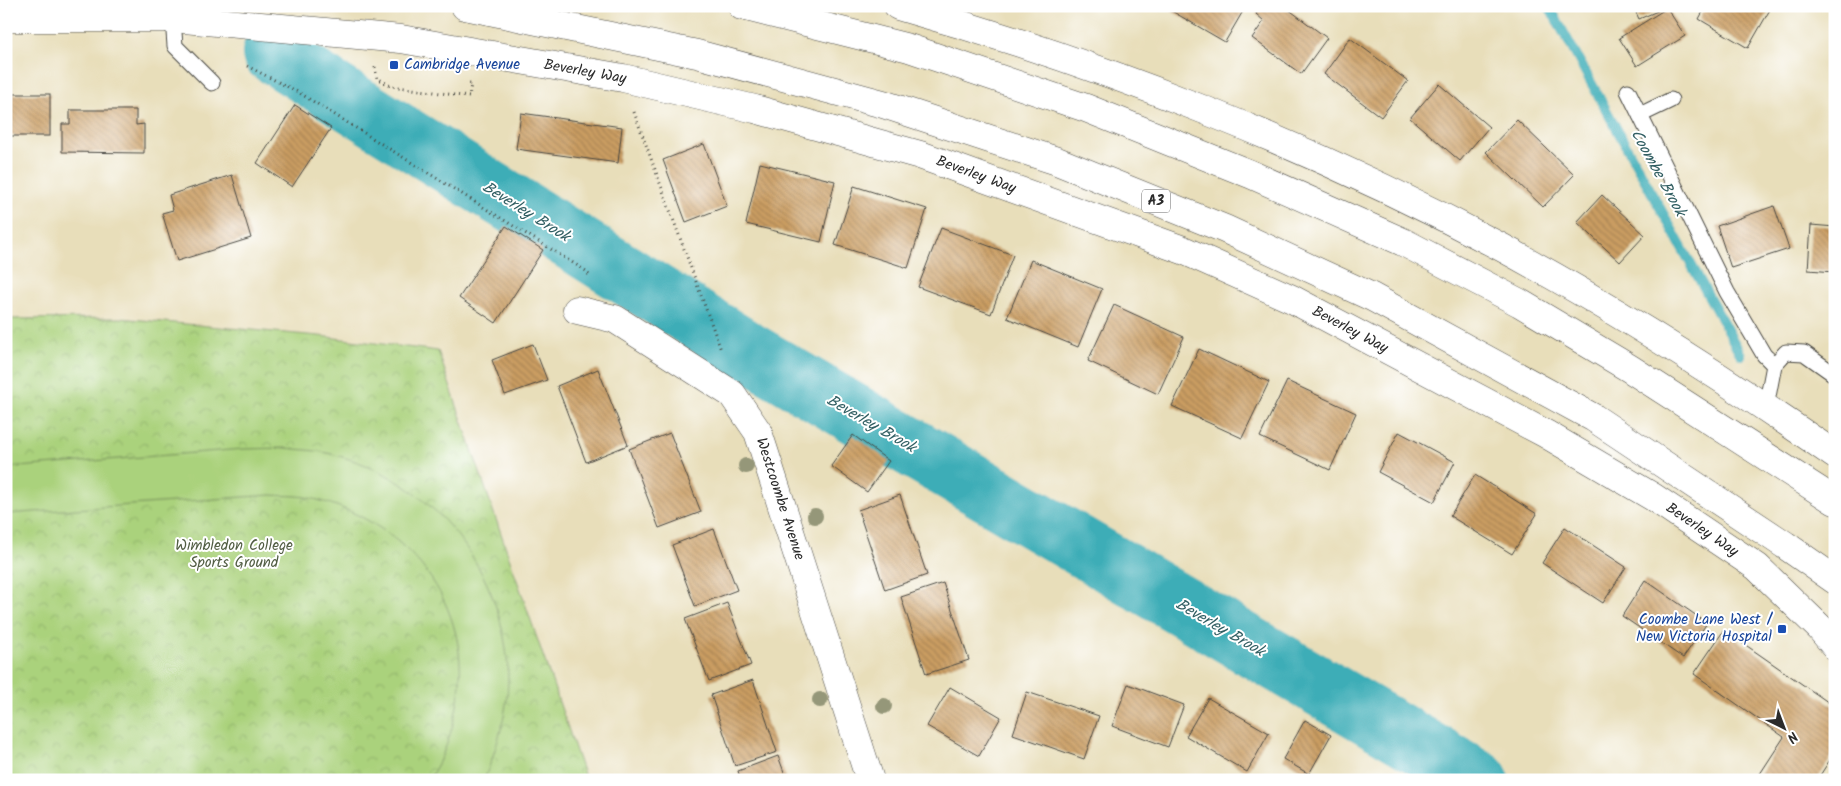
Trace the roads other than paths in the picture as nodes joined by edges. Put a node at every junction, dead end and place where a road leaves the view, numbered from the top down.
1 (465, 6) edge
2 (742, 6) edge
3 (898, 6) edge
4 (6, 18) edge
5 (172, 18) junction
6 (212, 83) dead end
7 (1628, 90) dead end
8 (1671, 100) dead end
9 (1640, 115) junction
10 (577, 310) dead end
11 (1774, 365) junction
12 (1835, 375) edge
13 (1766, 407) junction
14 (1835, 455) edge
15 (1835, 501) edge
16 (1786, 544) junction
17 (1835, 580) edge
18 (1835, 591) edge
19 (1835, 646) edge
20 (870, 780) edge

1 - 16 main road, A3
2 - 15 main road
3 - 13 main road
4 - 5 main road, Beverley Way
5 - 6 lane
5 - 19 main road, Beverley Way
7 - 9 lane
8 - 9 lane
9 - 11 lane
10 - 20 main road, Westcoombe Avenue
11 - 12 lane
11 - 13 lane
13 - 14 main road
16 - 17 main road, A3
16 - 18 main road

